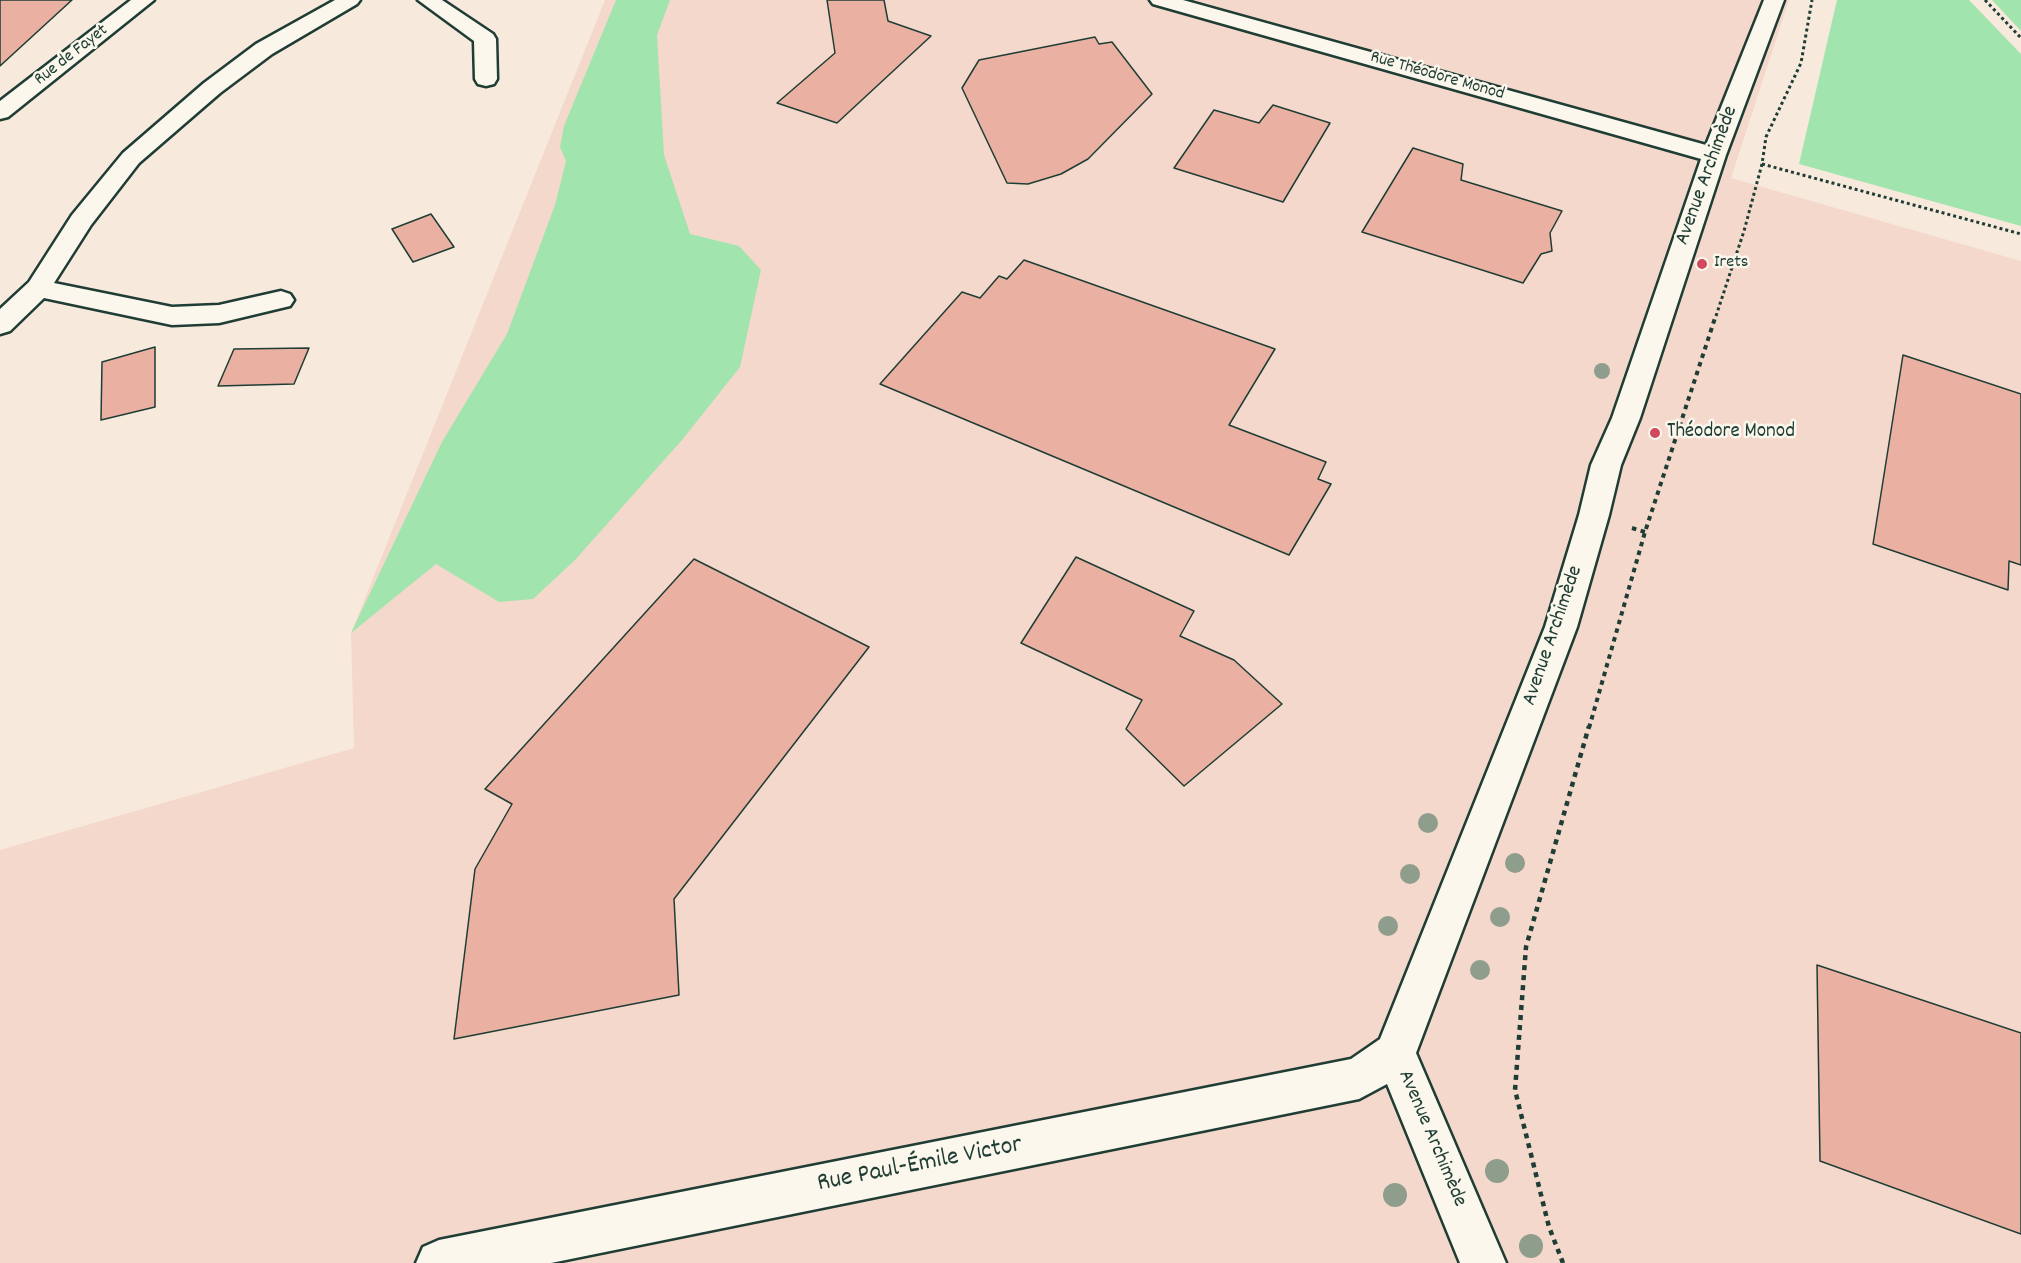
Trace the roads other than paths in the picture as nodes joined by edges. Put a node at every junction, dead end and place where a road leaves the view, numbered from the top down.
1 (144, 0) edge
2 (350, 0) edge
3 (428, 0) edge
4 (1160, 0) edge
5 (1774, 0) edge
6 (486, 79) dead end
7 (3, 106) edge
8 (1714, 155) junction
9 (38, 288) junction
10 (281, 300) dead end
11 (0, 325) edge
12 (1395, 1053) junction
13 (439, 1263) edge
14 (1483, 1263) edge

1 - 7 street, Rue de Fayet
2 - 9 street
3 - 6 street
4 - 8 street, Rue Théodore Monod
5 - 8 street, Avenue Archimède
8 - 12 street, Avenue Archimède
9 - 10 street
9 - 11 street
12 - 13 street, Rue Paul-Émile Victor
12 - 14 street, Avenue Archimède

